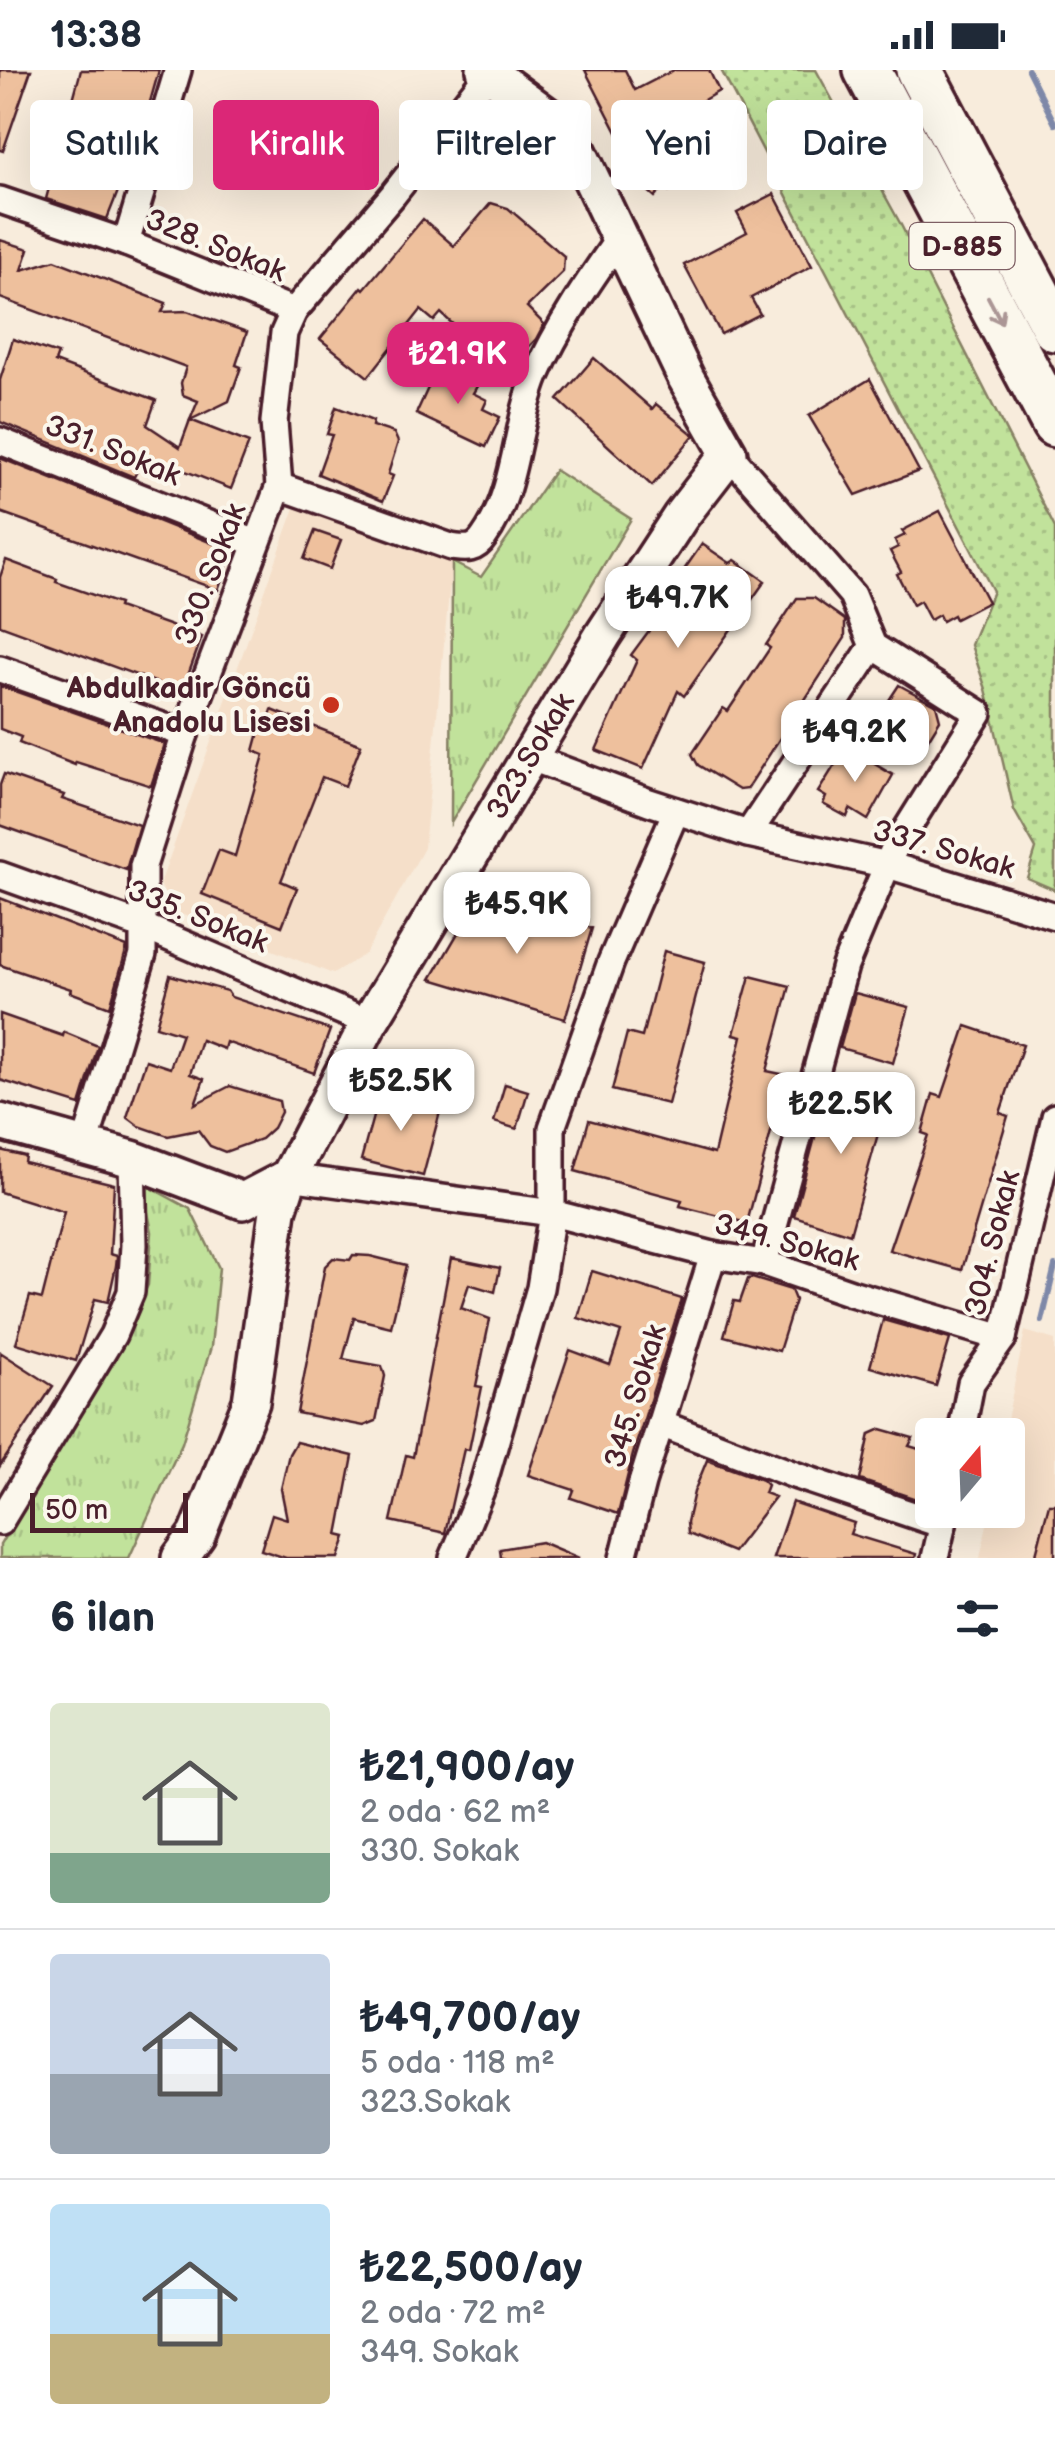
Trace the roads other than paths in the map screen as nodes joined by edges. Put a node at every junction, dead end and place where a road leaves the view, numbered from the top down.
1 (178, 70) edge
2 (866, 70) edge
3 (919, 70) edge
4 (489, 71) edge
5 (0, 200) edge
6 (620, 237) junction
7 (126, 243) junction
8 (294, 312) junction
9 (1055, 328) edge
10 (1055, 424) edge
11 (0, 441) edge
12 (728, 454) junction
13 (279, 486) junction
14 (256, 543) junction
15 (873, 646) junction
16 (0, 668) edge
17 (185, 734) junction
18 (529, 757) junction
19 (676, 811) junction
20 (748, 834) junction
21 (888, 865) junction
22 (0, 875) edge
23 (1055, 916) edge
24 (142, 926) junction
25 (370, 1023) junction
26 (1055, 1116) edge
27 (0, 1122) edge
28 (84, 1145) junction
29 (132, 1159) junction
30 (289, 1177) junction
31 (552, 1213) junction
32 (713, 1255) junction
33 (764, 1263) junction
34 (1003, 1338) junction
35 (964, 1418) edge
36 (661, 1424) junction
37 (915, 1510) edge
38 (0, 1522) edge
39 (942, 1528) edge
40 (180, 1558) edge
41 (453, 1558) edge
42 (623, 1558) edge
43 (935, 1558) edge

1 - 7 street
2 -> 10 highway, D-885
3 - 9 highway, D-885
4 - 6 street
4 - 8 street
5 - 7 street, 328. Sokak
6 - 12 street
6 - 13 street
7 - 8 street, 328. Sokak
8 - 13 street, 330. Sokak
11 - 14 street, 331. Sokak
12 - 15 street
12 - 18 street, 323.Sokak
13 - 14 street, 330. Sokak
14 - 17 street, 330. Sokak
15 - 20 street
15 - 21 street
16 - 17 street
17 - 24 street, 330. Sokak
18 - 19 street, 337. Sokak
18 - 25 street, 323.Sokak
19 - 20 street, 337. Sokak
19 - 31 street
20 - 21 street, 337. Sokak
21 - 23 street, 337. Sokak
21 - 33 street
22 - 24 street, 335. Sokak
24 - 25 street, 335. Sokak
24 - 28 street, 330. Sokak
25 - 30 street, 323.Sokak
26 - 34 street, 304. Sokak
27 - 28 street
28 - 29 street
29 - 30 street
29 - 38 street
30 - 31 street, 349. Sokak
30 - 40 street, 323.Sokak
31 - 32 street, 349. Sokak
31 - 41 street
32 - 33 street, 349. Sokak
32 - 36 street, 345. Sokak
33 - 34 street, 349. Sokak
34 - 35 street, 304. Sokak
36 - 37 street
36 - 42 street, 345. Sokak
39 - 43 street

